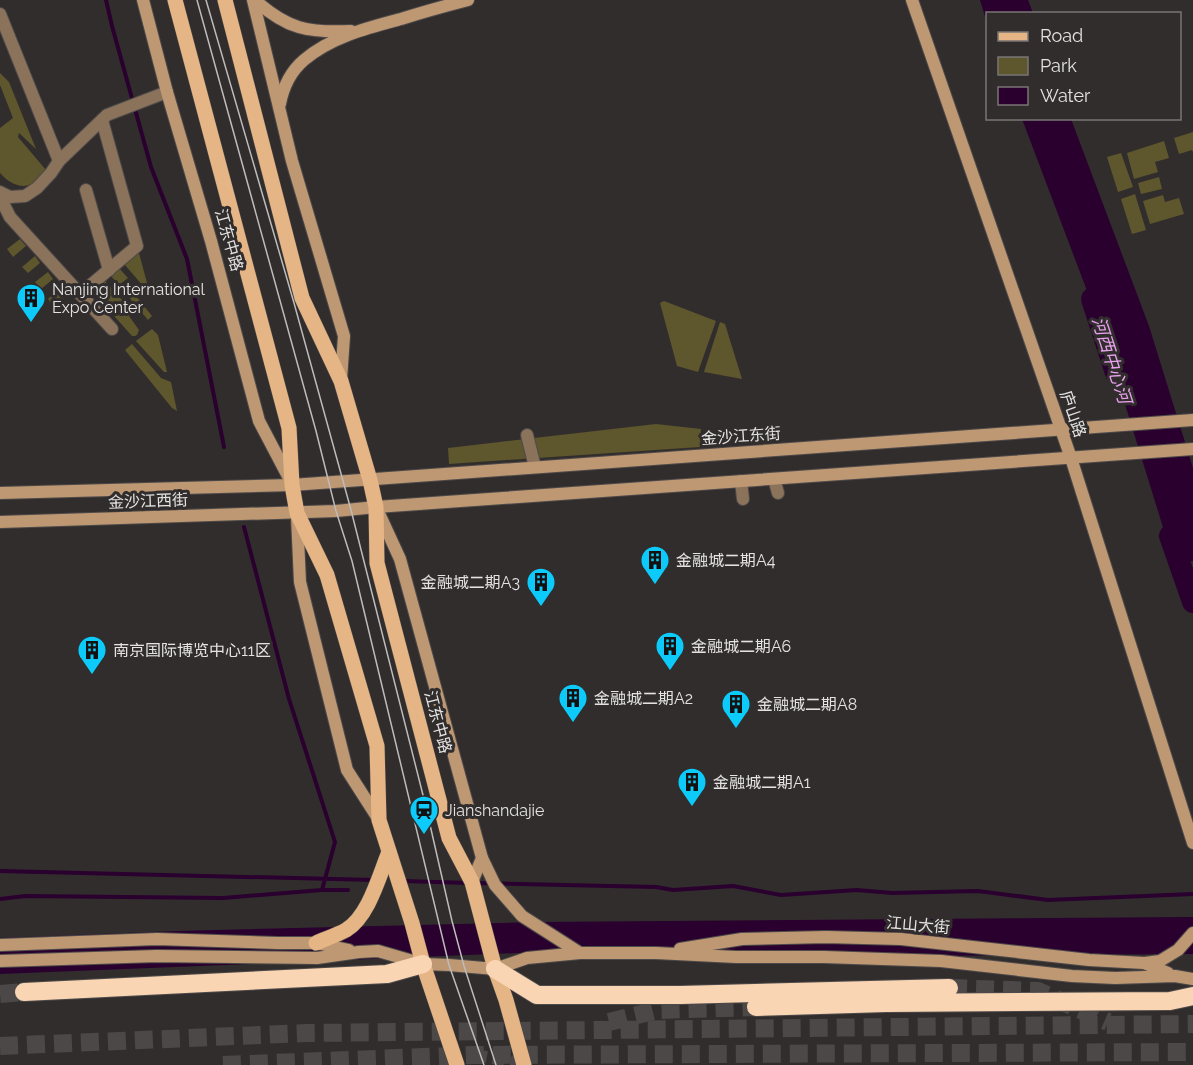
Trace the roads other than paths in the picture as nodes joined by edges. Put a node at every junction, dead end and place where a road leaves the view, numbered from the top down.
1 (142, 0) edge
2 (175, 0) edge
3 (225, 0) edge
4 (254, 0) edge
5 (468, 0) edge
6 (912, 0) edge
7 (0, 14) edge
8 (355, 31) junction
9 (167, 92) junction
10 (279, 109) junction
11 (102, 120) junction
12 (59, 161) junction
13 (86, 190) dead end
14 (0, 192) edge
15 (0, 197) edge
16 (109, 270) junction
17 (80, 294) junction
18 (112, 329) dead end
19 (341, 381) junction
20 (1193, 420) edge
21 (1060, 429) junction
22 (527, 435) dead end
23 (1190, 449) edge
24 (1071, 458) junction
25 (535, 467) junction
26 (774, 479) junction
27 (370, 480) junction
28 (741, 481) junction
29 (292, 485) junction
30 (0, 493) edge
31 (778, 493) dead end
32 (743, 499) dead end
33 (376, 507) junction
34 (297, 513) junction
35 (0, 522) edge
36 (379, 820) junction
37 (1193, 843) edge
38 (389, 852) junction
39 (482, 858) junction
40 (472, 882) junction
41 (1193, 933) edge
42 (316, 943) junction
43 (0, 945) edge
44 (359, 952) junction
45 (656, 952) junction
46 (580, 953) junction
47 (0, 961) edge
48 (1144, 963) junction
49 (423, 964) junction
50 (495, 969) junction
51 (1175, 976) junction
52 (1193, 979) edge
53 (949, 988) tunnel mouth
54 (24, 992) tunnel mouth
55 (1193, 996) edge
56 (756, 1007) tunnel mouth
57 (457, 1065) edge
58 (524, 1065) edge

1 - 9 street, 江东中路
2 - 29 main road, 江东中路
3 - 19 main road, 江东中路
4 - 8 street
4 - 10 street, 江东中路
5 - 8 street
6 - 21 street, 庐山路
7 - 12 street
8 - 10 street
9 - 11 street
9 - 29 street, 江东中路
10 - 19 street, 江东中路
11 - 12 street
11 - 16 street
12 - 14 street
13 - 16 street
15 - 17 street
16 - 17 street
17 - 18 street
19 - 27 main road, 江东中路
20 - 21 street, 金沙江东街
21 - 24 street, 庐山路
21 - 25 street, 金沙江东街
22 - 25 street
23 - 24 street
24 - 26 street
24 - 37 street, 庐山路
25 - 27 street, 金沙江东街
26 - 28 street
26 - 31 street
27 - 29 street, 金沙江东街
27 - 33 main road, 江东中路
28 - 32 street
28 - 33 street
29 - 30 street, 金沙江西街
29 - 34 main road, 江东中路
33 - 34 street
33 - 39 street
33 - 40 main road, 江东中路
34 - 35 street, 金沙江西街
34 - 36 main road, 江东中路
34 - 36 street, 江东中路
36 - 38 main road, 江东中路
38 - 42 main road
38 - 49 main road, 江东中路
39 - 40 street
39 - 46 street
40 - 50 main road, 江东中路
41 - 48 street
42 - 43 street
42 - 44 street
44 - 47 street
44 - 49 street, 江山大街
45 - 46 street, 江山大街
45 - 48 street, 江山大街
45 - 51 street, 江山大街
46 - 50 street, 江山大街
48 - 51 street, 江山大街
49 - 50 street, 江山大街
49 - 54 highway
49 - 57 main road, 江东中路
50 - 53 highway
50 - 58 main road, 江东中路
51 - 52 street, 江山大街
55 - 56 highway

